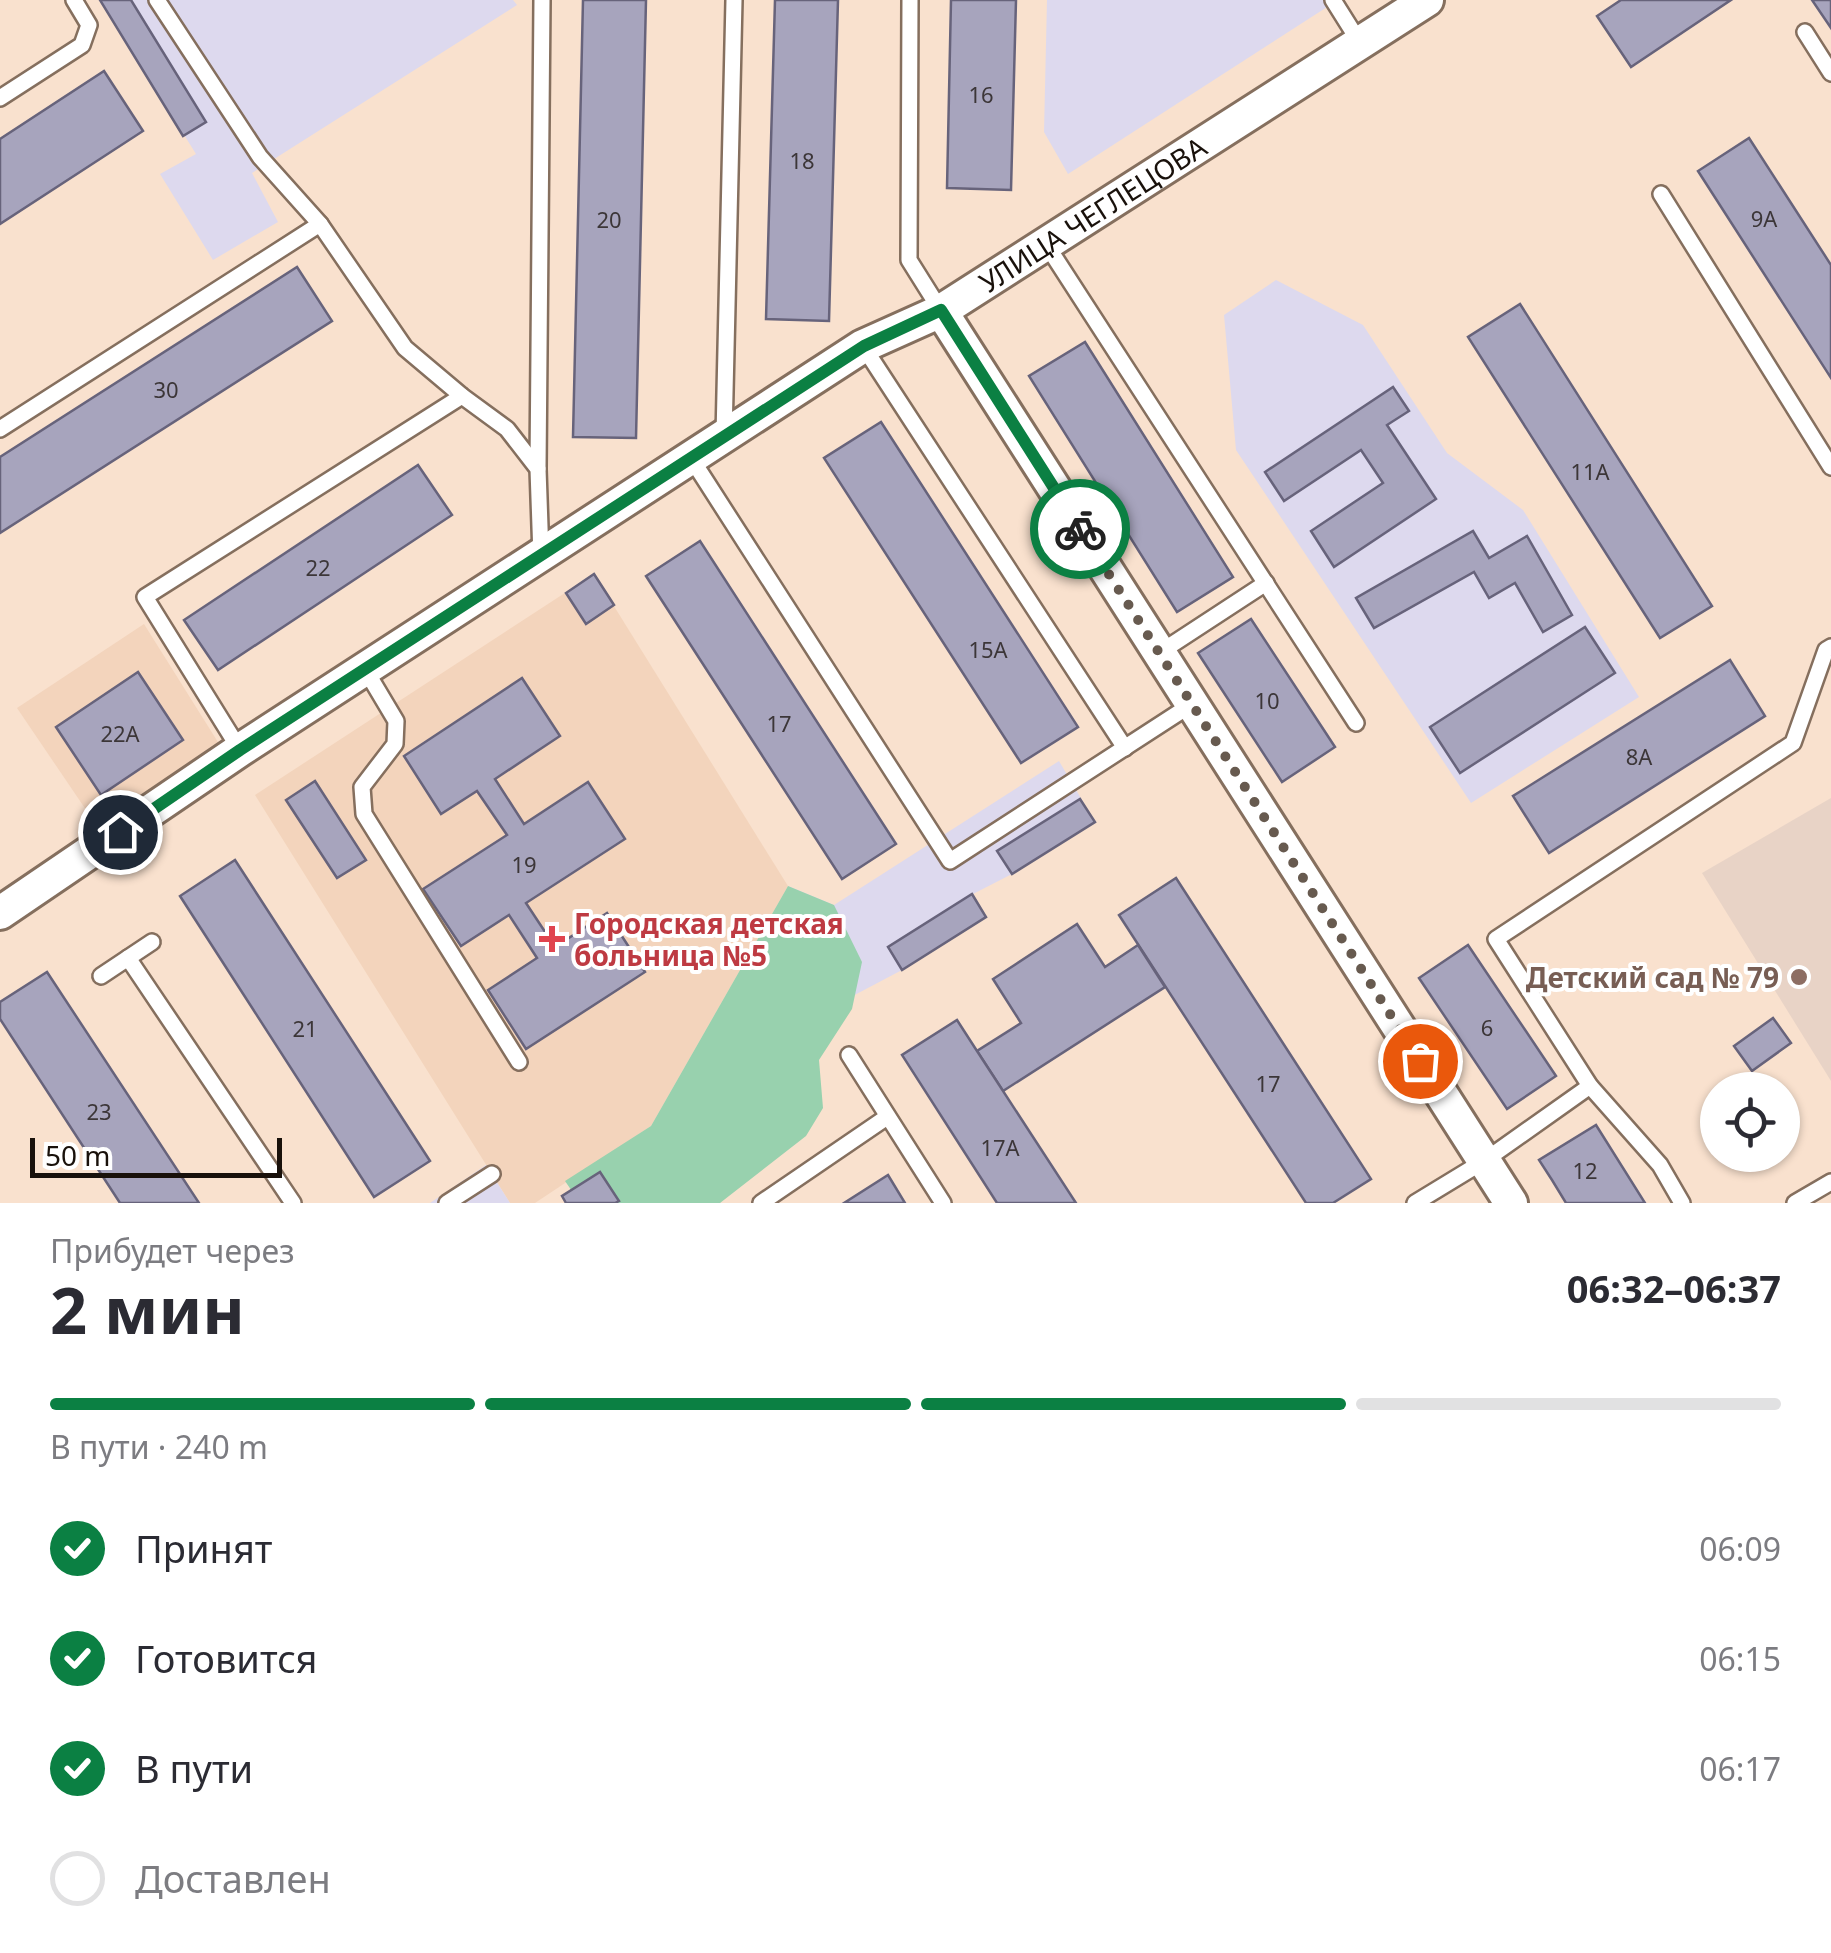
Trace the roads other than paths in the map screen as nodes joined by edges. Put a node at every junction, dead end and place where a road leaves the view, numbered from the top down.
1 (74, 0) edge
2 (157, 0) edge
3 (542, 0) edge
4 (734, 0) edge
5 (910, 0) edge
6 (1332, 0) edge
7 (1426, 0) edge
8 (1805, 32) dead end
9 (1360, 42) junction
10 (1831, 72) edge
11 (0, 98) edge
12 (1661, 194) dead end
13 (320, 224) junction
14 (1046, 244) junction
15 (941, 310) junction
16 (864, 346) junction
17 (462, 396) junction
18 (0, 429) edge
19 (724, 436) junction
20 (691, 458) junction
21 (1831, 466) edge
22 (538, 469) junction
23 (540, 556) junction
24 (1266, 583) junction
25 (1831, 647) edge
26 (1159, 653) junction
27 (365, 669) junction
28 (1192, 704) junction
29 (1356, 723) dead end
30 (1125, 748) junction
31 (240, 750) junction
32 (0, 913) edge
33 (152, 942) dead end
34 (128, 958) junction
35 (101, 976) dead end
36 (849, 1056) dead end
37 (519, 1062) dead end
38 (1590, 1086) junction
39 (887, 1117) junction
40 (1484, 1161) junction
41 (492, 1174) dead end
42 (1831, 1182) edge
43 (293, 1203) edge
44 (447, 1203) edge
45 (762, 1203) edge
46 (943, 1203) edge
47 (1415, 1203) edge
48 (1510, 1203) edge
49 (1682, 1203) edge
50 (1795, 1203) edge

1 - 11 lane
2 - 13 lane
3 - 22 lane
4 - 19 lane
5 - 15 lane
6 - 9 lane
7 - 9 street, УЛИЦА ЧЕГЛЕЦОВА
8 - 10 lane
9 - 14 street, УЛИЦА ЧЕГЛЕЦОВА
12 - 21 lane
13 - 17 lane
13 - 18 lane
14 - 15 street, УЛИЦА ЧЕГЛЕЦОВА
14 - 24 lane
15 - 16 street, УЛИЦА ЧЕГЛЕЦОВА
15 - 26 street
16 - 19 street, УЛИЦА ЧЕГЛЕЦОВА
16 - 30 lane
17 - 22 lane
17 - 31 lane
19 - 20 street, УЛИЦА ЧЕГЛЕЦОВА
20 - 23 street, УЛИЦА ЧЕГЛЕЦОВА
20 - 30 lane
22 - 23 lane
23 - 27 street, УЛИЦА ЧЕГЛЕЦОВА
24 - 26 lane
24 - 29 lane
25 - 38 lane
26 - 28 street
27 - 31 street, УЛИЦА ЧЕГЛЕЦОВА
27 - 37 lane
28 - 30 lane
28 - 40 street
31 - 32 street, УЛИЦА ЧЕГЛЕЦОВА
33 - 34 lane
34 - 35 lane
34 - 43 lane
36 - 39 lane
38 - 40 lane
38 - 49 lane
39 - 45 lane
39 - 46 lane
40 - 47 lane
40 - 48 street
41 - 44 lane
42 - 50 lane

